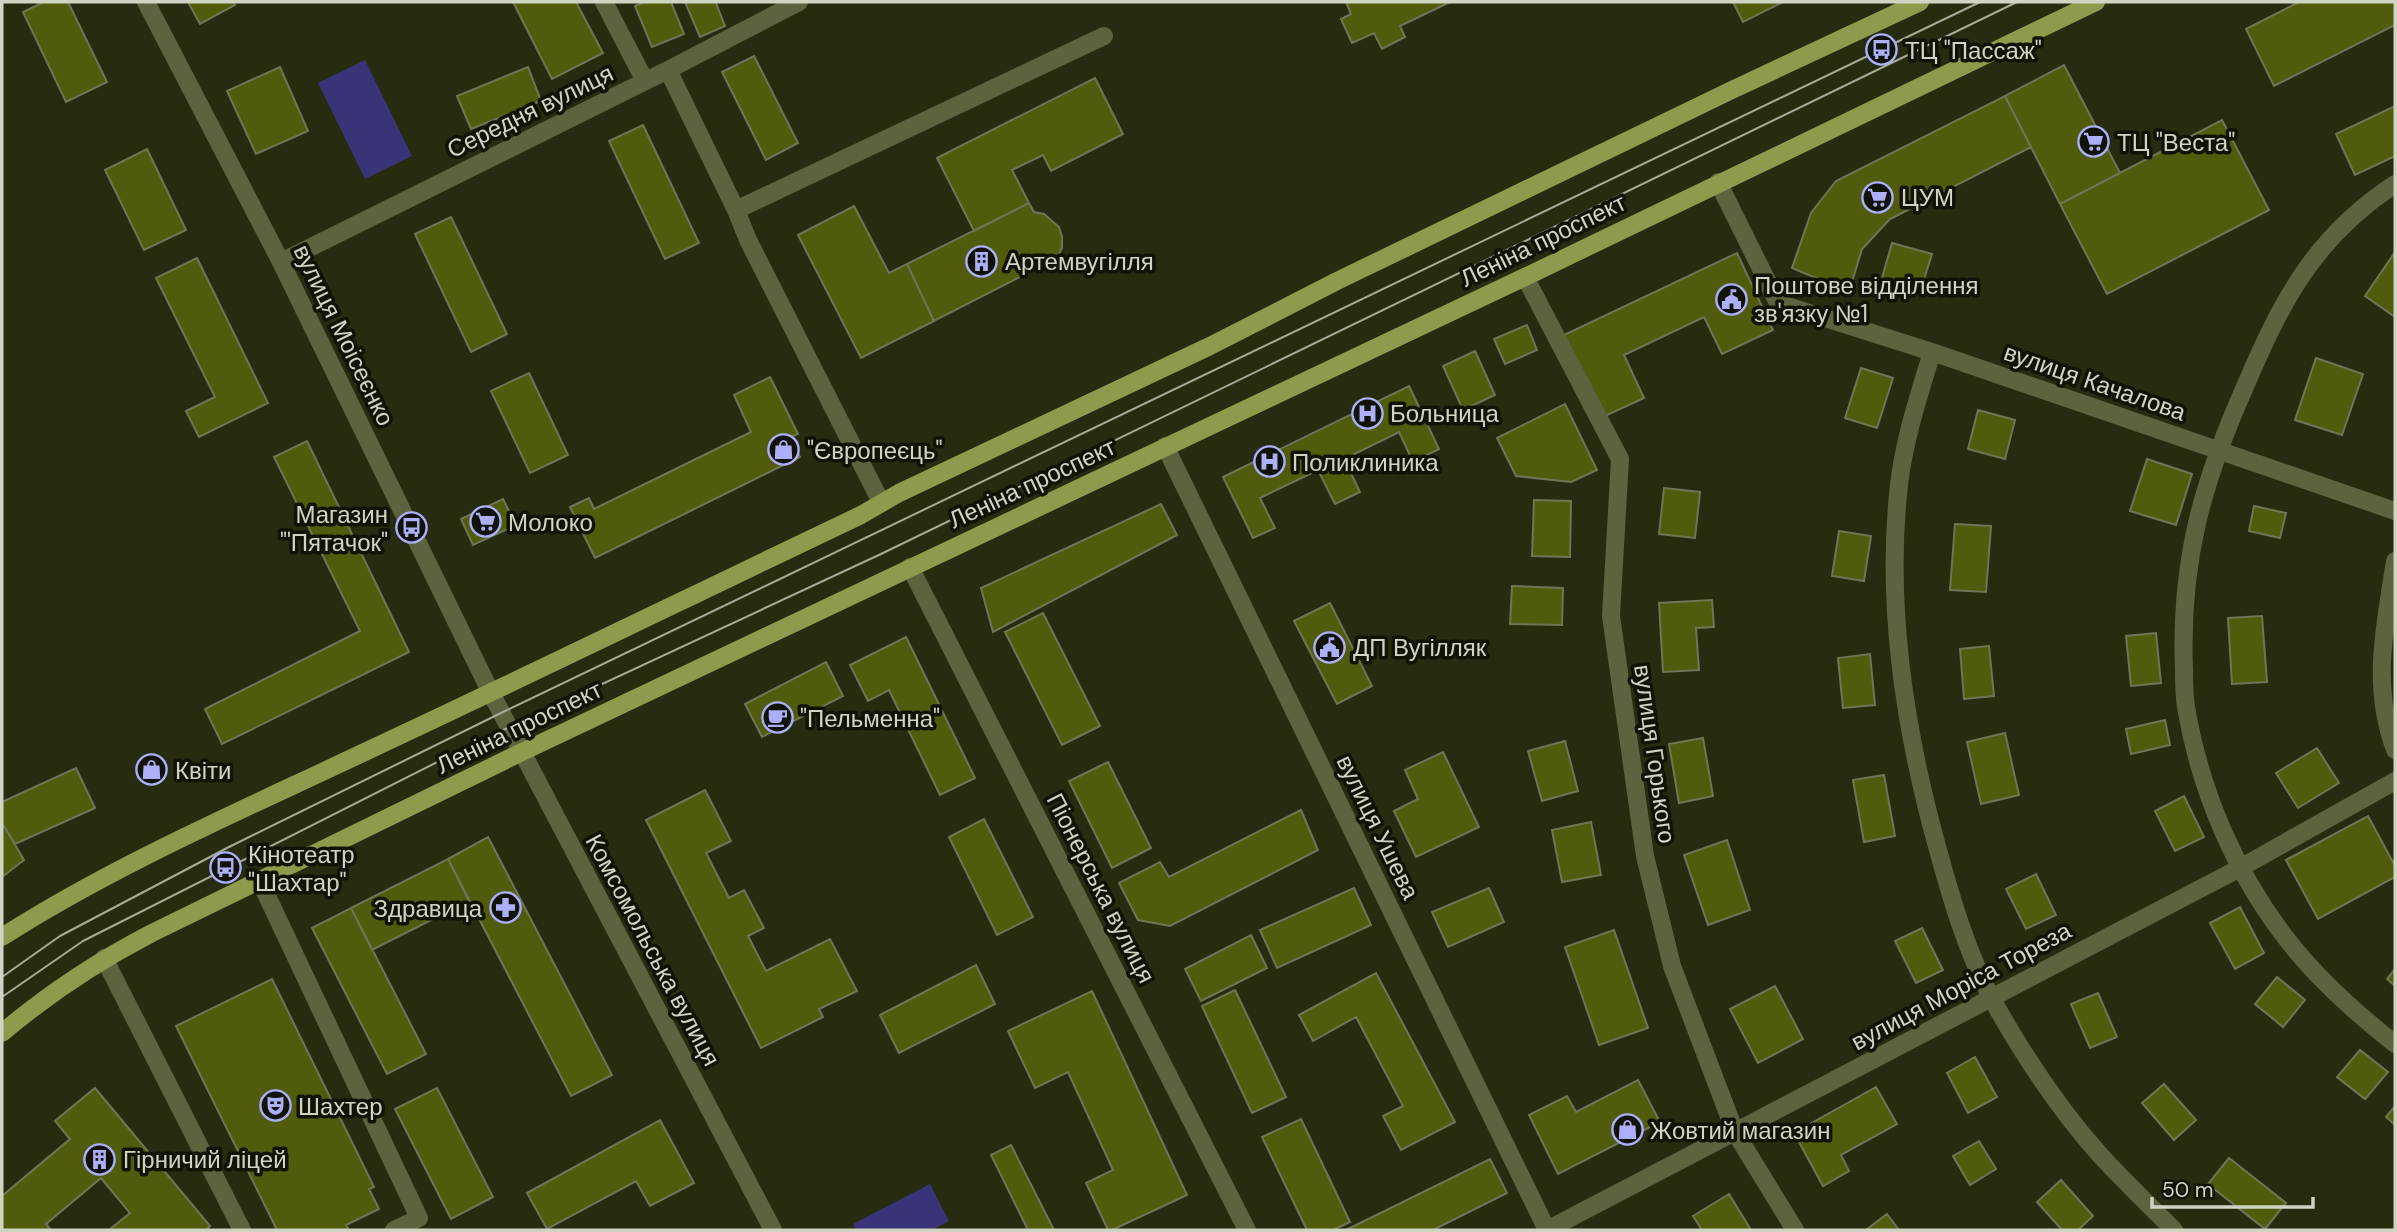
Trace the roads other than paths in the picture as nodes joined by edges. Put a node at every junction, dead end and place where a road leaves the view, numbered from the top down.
1 (146, 2) edge
2 (604, 2) edge
3 (799, 2) edge
4 (1920, 2) edge
5 (2096, 2) edge
6 (1104, 36) dead end
7 (668, 70) junction
8 (645, 81) junction
9 (1718, 182) junction
10 (2395, 184) edge
11 (736, 210) junction
12 (281, 261) junction
13 (1525, 277) junction
14 (1931, 352) junction
15 (1165, 446) junction
16 (2218, 450) junction
17 (881, 502) junction
18 (2395, 511) edge
19 (2395, 561) edge
20 (910, 567) junction
21 (491, 693) junction
22 (2395, 750) edge
23 (522, 752) junction
24 (2395, 781) edge
25 (2240, 868) junction
26 (260, 881) junction
27 (2, 937) edge
28 (104, 958) junction
29 (1992, 998) junction
30 (2, 1033) edge
31 (2395, 1044) edge
32 (1735, 1132) junction
33 (242, 1230) edge
34 (394, 1230) edge
35 (773, 1230) edge
36 (1247, 1230) edge
37 (1547, 1230) edge
38 (1795, 1230) edge
39 (2174, 1230) edge

1 - 12 street, вулиця Моісеєнко
2 - 8 street
3 - 7 street, Середня вулиця
4 - 17 main road, Леніна проспект
5 - 9 main road, Леніна проспект
6 - 11 street
7 - 8 street, Середня вулиця
7 - 11 street
8 - 12 street, Середня вулиця
9 - 13 main road, Леніна проспект
9 - 14 street, вулиця Качалова
10 - 16 street
11 - 17 street
12 - 21 street, вулиця Моісеєнко
13 - 15 main road, Леніна проспект
13 - 32 street, вулиця Горького
14 - 16 street, вулиця Качалова
14 - 29 street
15 - 20 main road, Леніна проспект
15 - 37 street, вулиця Ушева
16 - 18 street, вулиця Качалова
16 - 25 street
17 - 21 main road, Леніна проспект
19 - 22 street
20 - 23 main road, Леніна проспект
20 - 36 street, Піонерська вулиця
21 - 23 street, Комсомольська вулиця
21 - 27 main road, Леніна проспект
23 - 26 main road, Леніна проспект
23 - 35 street, Комсомольська вулиця
24 - 25 street, вулиця Моріса Тореза
25 - 29 street, вулиця Моріса Тореза
25 - 31 street
26 - 28 main road, Леніна проспект
26 - 34 street
28 - 30 main road, Леніна проспект
28 - 33 street
29 - 32 street, вулиця Моріса Тореза
29 - 39 street
32 - 37 street, вулиця Моріса Тореза
32 - 38 street, вулиця Горького

